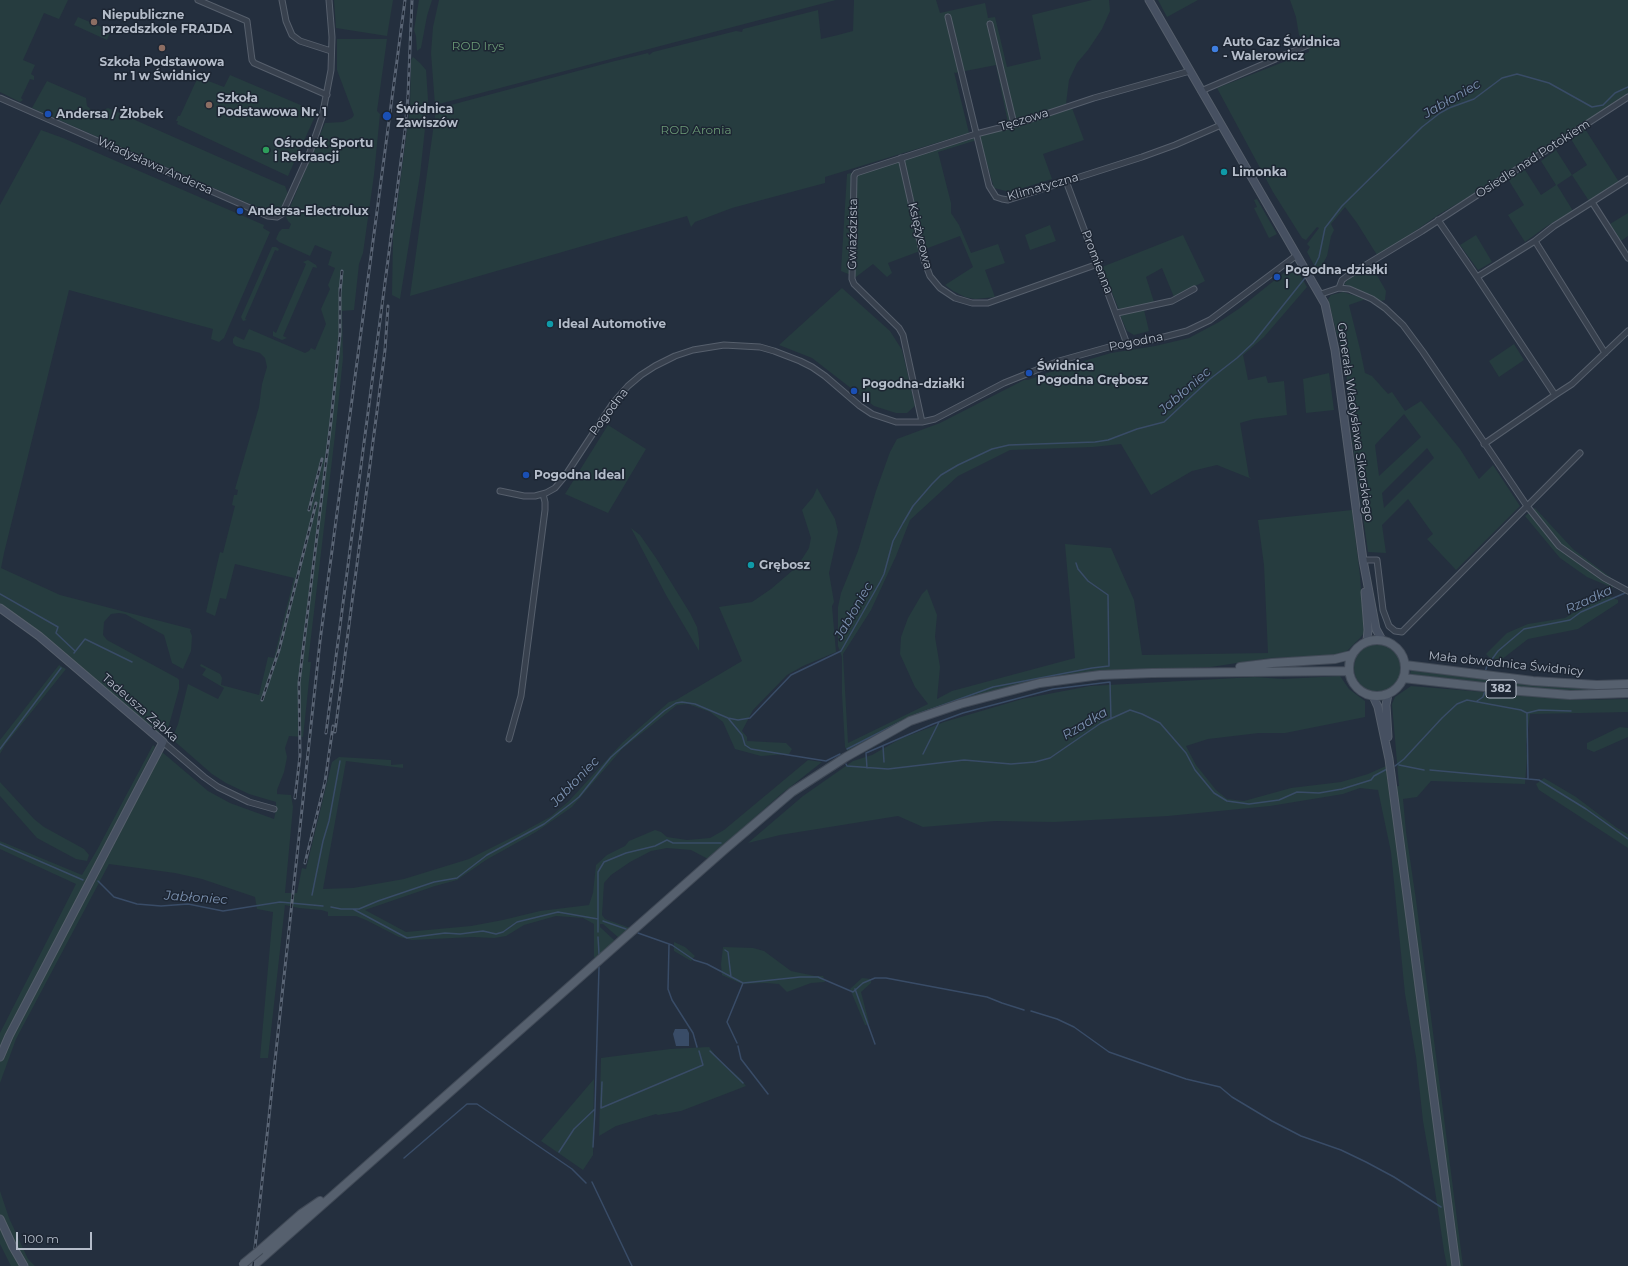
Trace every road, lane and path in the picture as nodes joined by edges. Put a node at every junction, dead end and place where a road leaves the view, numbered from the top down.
1 (198, 0) edge
2 (282, 0) edge
3 (329, 0) edge
4 (1149, 0) edge
5 (948, 17) dead end
6 (990, 24) dead end
7 (1308, 45) dead end
8 (331, 51) junction
9 (1188, 71) junction
10 (1201, 91) junction
11 (327, 95) junction
12 (1628, 97) edge
13 (0, 98) edge
14 (1014, 124) junction
15 (1221, 125) junction
16 (976, 134) junction
17 (901, 158) junction
18 (859, 171) joint
19 (1628, 179) edge
20 (1066, 181) junction
21 (1592, 202) junction
22 (1438, 220) junction
23 (1534, 242) junction
24 (1297, 255) junction
25 (1628, 258) edge
26 (1098, 264) junction
27 (1477, 276) junction
28 (1339, 288) junction
29 (1194, 289) dead end
30 (1321, 294) junction
31 (1117, 313) junction
32 (1628, 332) edge
33 (1127, 344) junction
34 (1605, 353) junction
35 (1555, 396) junction
36 (922, 422) junction
37 (1484, 444) junction
38 (1580, 453) dead end
39 (500, 491) dead end
40 (543, 494) junction
41 (1527, 506) junction
42 (1364, 560) junction
43 (1628, 591) edge
44 (0, 608) edge
45 (1382, 640) junction
46 (1367, 641) junction
47 (1351, 655) junction
48 (1405, 665) junction
49 (1349, 671) junction
50 (1216, 672) junction
51 (1403, 678) junction
52 (1628, 684) edge
53 (1628, 693) edge
54 (1388, 694) junction
55 (1373, 696) junction
56 (509, 739) dead end
57 (163, 742) junction
58 (1389, 759) junction
59 (274, 809) dead end
60 (0, 1057) edge
61 (343, 1187) junction
62 (0, 1219) edge
63 (256, 1264) edge
64 (242, 1265) edge
65 (24, 1266) edge
66 (1456, 1266) edge

1 - 11 street
2 - 8 street
3 - 8 street
4 - 9 street, Generała Władysława Sikorskiego
5 - 16 street, Klimatyczna
6 - 14 street
7 - 10 street
8 - 11 street
9 - 10 street, Generała Władysława Sikorskiego
9 - 14 street, Tęczowa
10 - 15 street, Generała Władysława Sikorskiego
11 - 13 street, Władysława Andersa
12 - 22 street, Osiedle nad Potokiem
14 - 16 street, Tęczowa
15 - 20 street, Klimatyczna
15 - 24 street, Generała Władysława Sikorskiego
16 - 17 street, Tęczowa
16 - 20 street, Klimatyczna
17 - 18 street, Tęczowa
17 - 26 street, Księżycowa
18 - 36 street, Gwiaździsta
19 - 21 street
20 - 26 street, Promienna
21 - 23 street
21 - 25 street
22 - 27 street
22 - 28 street, Osiedle nad Potokiem
23 - 27 street
23 - 34 street
24 - 30 street, Generała Władysława Sikorskiego
24 - 33 street, Pogodna
26 - 31 street, Promienna
27 - 35 street
28 - 30 street
28 - 37 street
29 - 31 street
30 - 42 street, Generała Władysława Sikorskiego
31 - 33 street, Promienna
32 - 34 street
33 - 36 street, Pogodna
34 - 35 street
35 - 37 street
36 - 40 street, Pogodna
37 - 41 street
38 - 41 street
39 - 40 street, Pogodna
40 - 56 street
41 - 42 street
41 - 43 street
42 - 45 street, Generała Władysława Sikorskiego
42 - 46 street, Generała Władysława Sikorskiego
44 - 57 street, Tadeusza Ząbka
45 - 46 main road
45 - 48 main road
46 - 47 main road
47 - 49 main road
47 - 50 main road
48 - 51 main road
48 - 52 main road, Mała obwodnica Świdnicy / 382
49 - 50 main road
49 - 55 main road
50 - 61 main road
51 - 53 main road, Mała obwodnica Świdnicy / 382
51 - 54 main road
54 - 55 main road
54 - 58 street
55 - 58 street
57 - 59 street, Tadeusza Ząbka
57 - 60 street
58 - 66 street
61 - 63 main road
61 - 64 main road, bridge
62 - 65 street

